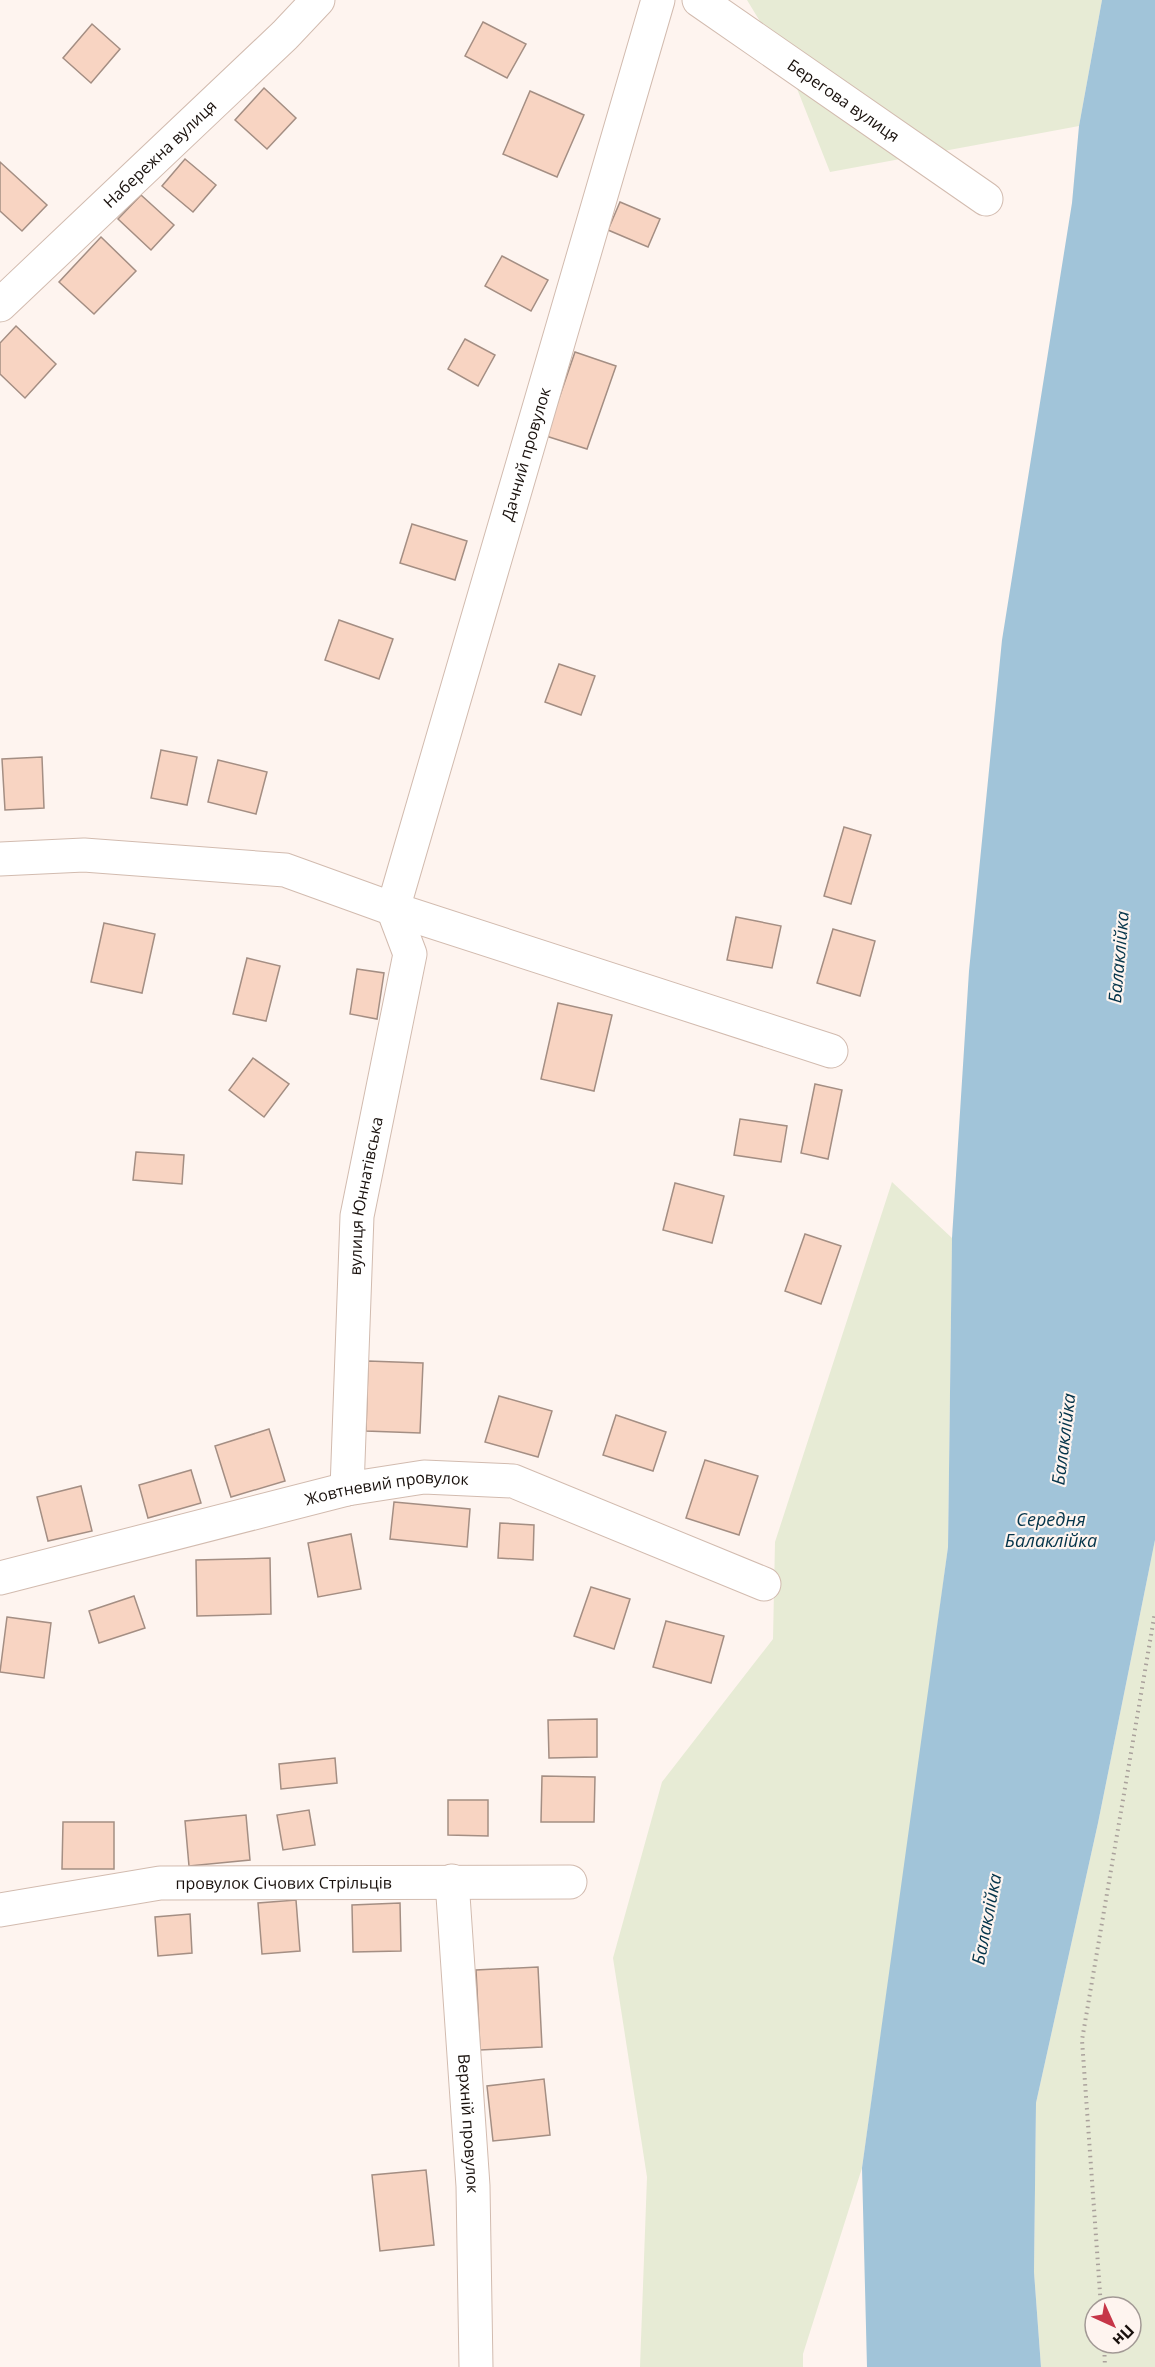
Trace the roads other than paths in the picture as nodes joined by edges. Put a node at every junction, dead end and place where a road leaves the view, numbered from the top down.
1 (318, 0) edge
2 (658, 0) edge
3 (699, 0) edge
4 (986, 199) dead end
5 (0, 305) edge
6 (0, 859) edge
7 (393, 909) junction
8 (831, 1051) dead end
9 (347, 1490) junction
10 (0, 1578) edge
11 (764, 1584) dead end
12 (452, 1881) junction
13 (570, 1882) dead end
14 (0, 1910) edge
15 (476, 2367) edge

1 - 5 street, Набережна вулиця
2 - 7 street, Дачний провулок
3 - 4 street, Берегова вулиця
6 - 7 street
7 - 8 street
7 - 9 street, вулиця Юннатівська
9 - 10 street, Жовтневий провулок
9 - 11 street, Жовтневий провулок
12 - 13 street, провулок Січових Стрільців
12 - 14 street, провулок Січових Стрільців
12 - 15 street, Верхній провулок

